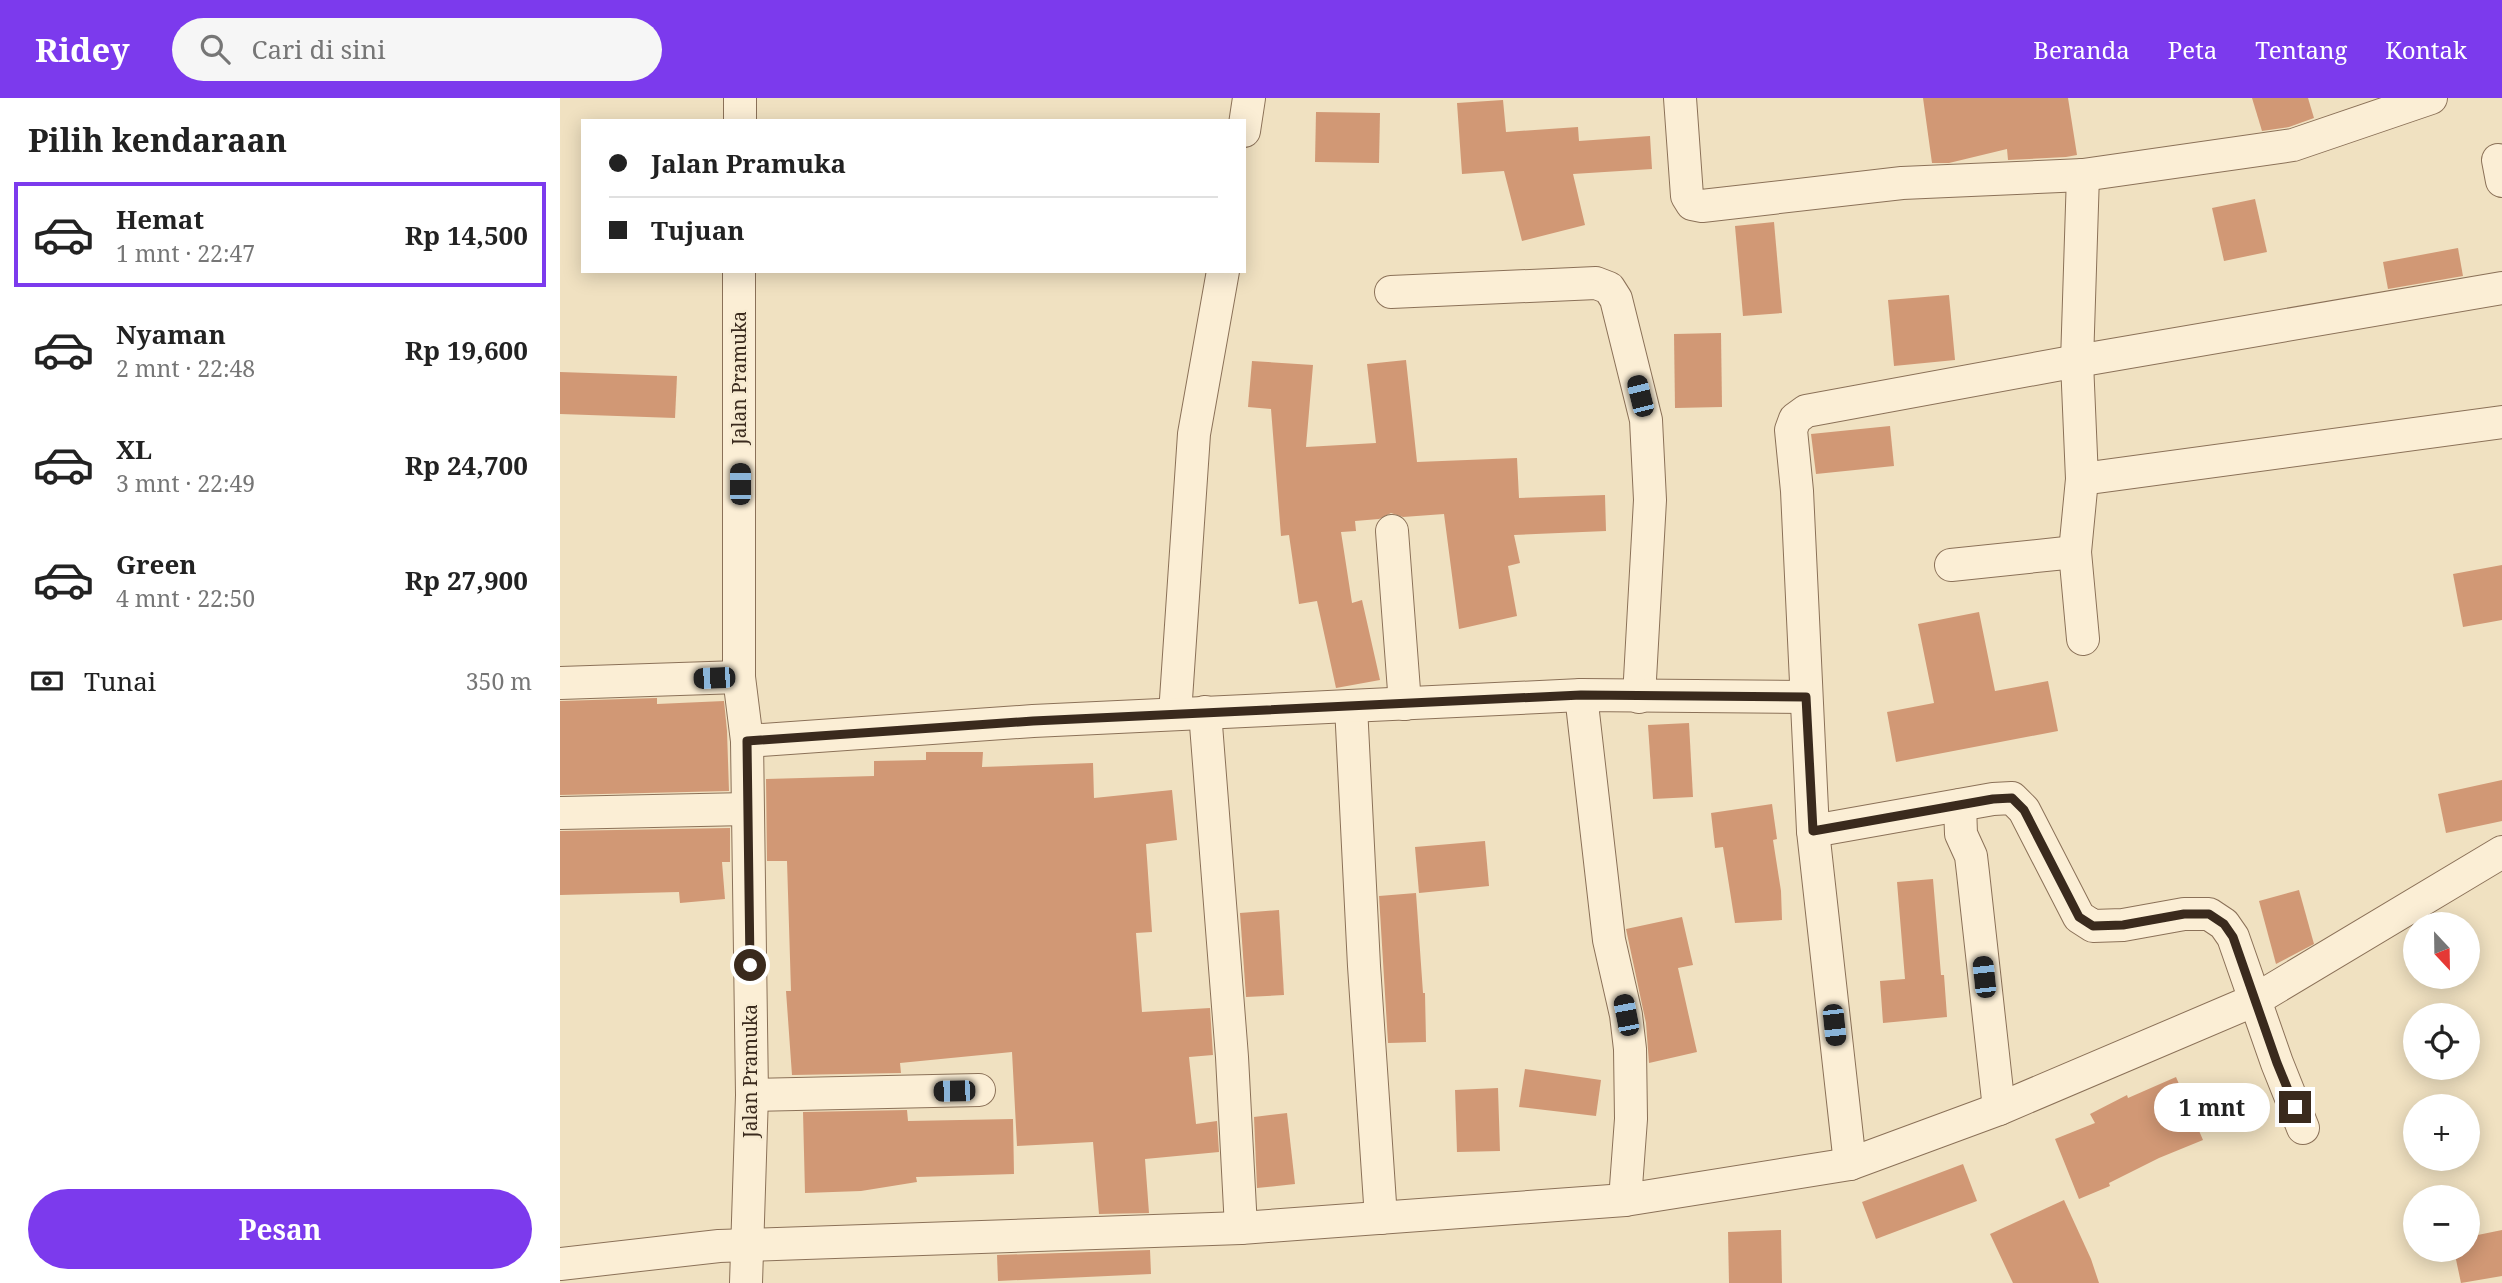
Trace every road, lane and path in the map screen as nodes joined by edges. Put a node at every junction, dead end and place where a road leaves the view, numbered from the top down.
1 (740, 98) edge
2 (1249, 98) edge
3 (1680, 98) edge
4 (2431, 98) edge
5 (740, 119) edge
6 (1246, 119) edge
7 (2083, 175) junction
8 (739, 273) edge
9 (1223, 273) edge
10 (2502, 288) edge
11 (1391, 292) dead end
12 (2077, 362) junction
13 (2502, 422) edge
14 (2082, 479) junction
15 (1392, 531) dead end
16 (2075, 552) junction
17 (1951, 565) dead end
18 (2083, 639) dead end
19 (739, 677) junction
20 (560, 683) edge
21 (1581, 695) junction
22 (1639, 696) junction
23 (1806, 697) junction
24 (1405, 704) junction
25 (1351, 706) junction
26 (1190, 713) junction
27 (747, 741) junction
28 (1960, 805) junction
29 (747, 809) junction
30 (560, 813) edge
31 (1813, 831) junction
32 (2502, 852) edge
33 (2255, 1000) junction
34 (979, 1090) dead end
35 (752, 1095) junction
36 (1999, 1109) junction
37 (2303, 1128) dead end
38 (1850, 1164) junction
39 (1625, 1200) junction
40 (1381, 1218) junction
41 (1241, 1228) junction
42 (746, 1245) junction
43 (560, 1264) edge
44 (746, 1283) edge

1 - 5 street
2 - 6 street
3 - 7 street
4 - 7 street
7 - 12 street
8 - 19 street, Jalan Pramuka
9 - 26 street
10 - 12 street
11 - 22 street
12 - 14 street
12 - 23 street
13 - 14 street
14 - 16 street
15 - 24 street
16 - 17 street
16 - 18 street
19 - 20 street
19 - 27 street, Jalan Pramuka
21 - 22 street
21 - 24 street
21 - 39 street
22 - 23 street
23 - 31 street
24 - 25 street
25 - 26 street
25 - 40 street
26 - 27 street
26 - 41 street
27 - 29 street, Jalan Pramuka
28 - 31 street
28 - 33 street
28 - 36 street
29 - 30 street
29 - 35 street, Jalan Pramuka
31 - 38 street
32 - 33 street
33 - 36 street
33 - 37 street
34 - 35 street
35 - 42 street, Jalan Pramuka
36 - 38 street
38 - 39 street
39 - 40 street
40 - 41 street
41 - 42 street
42 - 43 street
42 - 44 street, Jalan Pramuka

